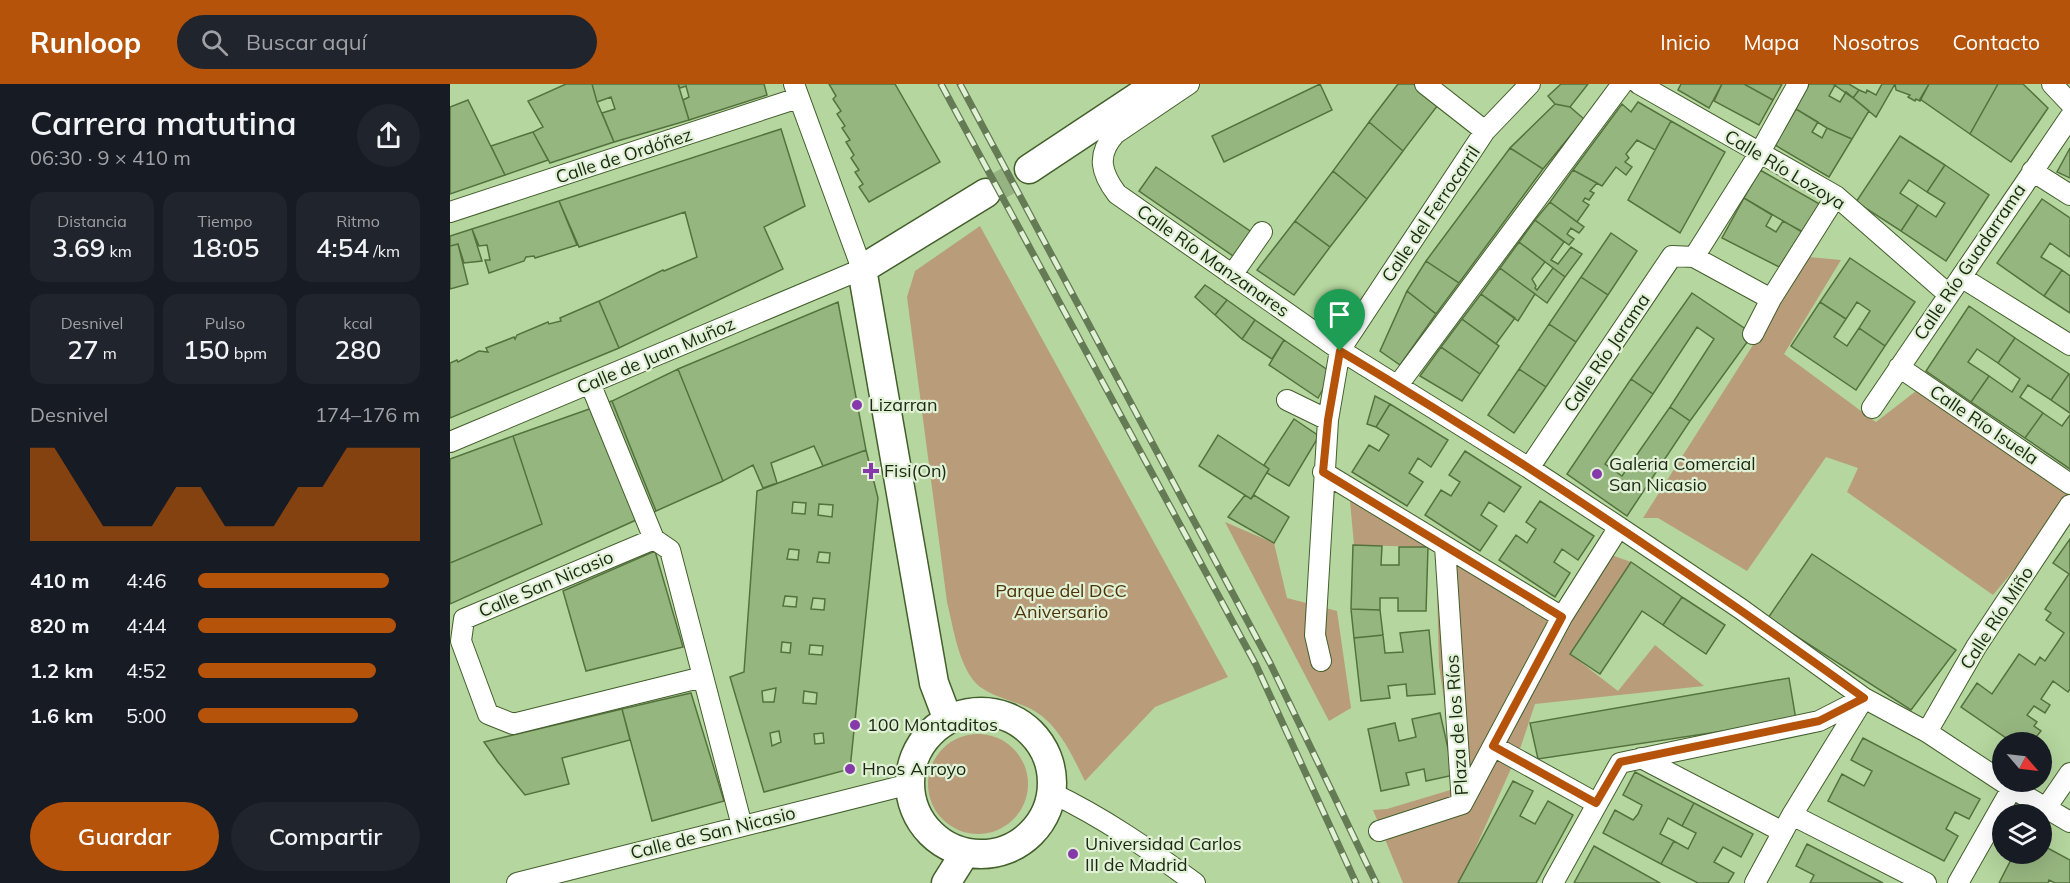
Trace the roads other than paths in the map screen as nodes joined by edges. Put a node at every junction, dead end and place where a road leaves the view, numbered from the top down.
1 (1157, 84) edge
2 (1189, 84) edge
3 (1425, 84) edge
4 (1530, 84) edge
5 (1622, 84) edge
6 (1639, 84) edge
7 (1798, 84) edge
8 (2052, 84) edge
9 (796, 91) edge
10 (2070, 103) edge
11 (2070, 117) edge
12 (1485, 131) junction
13 (1759, 154) junction
14 (1029, 169) tunnel mouth
15 (2032, 171) junction
16 (986, 193) tunnel mouth
17 (2070, 195) edge
18 (1836, 196) junction
19 (450, 212) edge
20 (1262, 232) dead end
21 (1694, 257) junction
22 (862, 269) junction
23 (1232, 275) junction
24 (1961, 277) junction
25 (1948, 294) junction
26 (1771, 299) junction
27 (1752, 334) dead end
28 (2070, 345) edge
29 (1340, 351) junction
30 (1899, 367) junction
31 (590, 383) junction
32 (1398, 385) junction
33 (1287, 400) dead end
34 (1872, 408) dead end
35 (1328, 420) junction
36 (450, 442) edge
37 (1529, 468) junction
38 (1323, 472) junction
39 (2070, 484) edge
40 (2070, 506) edge
41 (1619, 527) junction
42 (654, 539) junction
43 (1445, 546) junction
44 (1562, 617) junction
45 (1321, 661) dead end
46 (703, 677) junction
47 (1864, 698) junction
48 (948, 720) junction
49 (1927, 732) junction
50 (1493, 746) junction
51 (1641, 758) junction
52 (2070, 773) edge
53 (1992, 775) edge
54 (910, 784) junction
55 (2010, 792) edge
56 (2019, 792) edge
57 (1052, 793) junction
58 (1596, 803) junction
59 (1461, 804) junction
60 (2039, 804) edge
61 (2049, 804) edge
62 (2052, 812) edge
63 (1792, 815) junction
64 (2070, 822) edge
65 (742, 826) junction
66 (1379, 831) dead end
67 (1783, 832) junction
68 (965, 853) junction
69 (517, 883) edge
70 (946, 883) edge
71 (1195, 883) edge
72 (1553, 883) edge
73 (1755, 883) edge
74 (1926, 883) edge
75 (1958, 883) edge

1 - 14 main road
2 - 23 street, Calle Río Manzanares
3 - 12 street
4 - 12 street, Calle del Ferrocarril
5 - 32 street
6 - 13 street, Calle Río Lozoya
7 - 13 street
8 - 10 street
9 - 19 street, Calle de Ordóñez
9 - 22 street
11 - 15 street, Calle Río Guadarrama
12 - 29 street, Calle del Ferrocarril
13 - 18 street, Calle Río Lozoya
13 - 21 street
15 - 17 street
15 - 24 street, Calle Río Guadarrama
16 - 22 main road
18 - 25 street, Calle Río Lozoya
18 - 26 street
20 - 23 street
21 - 26 street
21 - 37 street, Calle Río Jarama
22 - 31 street, Calle de Juan Muñoz
22 - 48 main road
23 - 29 street, Calle Río Manzanares
24 - 25 street, Calle Río Guadarrama
24 - 28 street
25 - 30 street, Calle Río Guadarrama
26 - 27 street
29 - 32 street, Calle Río Manzanares
29 - 35 street
30 - 34 street, Calle Río Guadarrama
30 - 39 street, Calle Río Isuela
31 - 36 street, Calle de Juan Muñoz
31 - 42 street
32 - 37 street, Calle Río Manzanares
33 - 35 street
35 - 38 street
37 - 41 street, Calle Río Manzanares
38 - 43 street
38 - 45 street
40 - 49 street, Calle Río Miño
41 - 44 street, Plaza de los Ríos
41 - 47 street, Calle Río Manzanares
42 - 46 street
42 - 46 street, Calle San Nicasio
43 - 44 street
43 - 59 street, Plaza de los Ríos
44 - 50 street, Plaza de los Ríos
46 - 65 street
47 - 49 street, Calle Río Manzanares
47 - 51 street
47 - 63 street
48 - 54 main road
48 - 57 main road
49 - 53 street, Calle Río Manzanares
50 - 58 street
50 - 59 street, Plaza de los Ríos
51 - 58 street
51 - 67 street
52 - 61 street
54 - 65 street, Calle de San Nicasio
54 - 68 main road
55 - 75 street
56 - 60 street, Calle Río Manzanares
57 - 68 main road
57 - 71 street
58 - 72 street
59 - 66 street
62 - 64 street, Calle Río Manzanares
63 - 67 street
63 - 74 street
65 - 69 street, Calle de San Nicasio
67 - 73 street
68 - 70 main road

